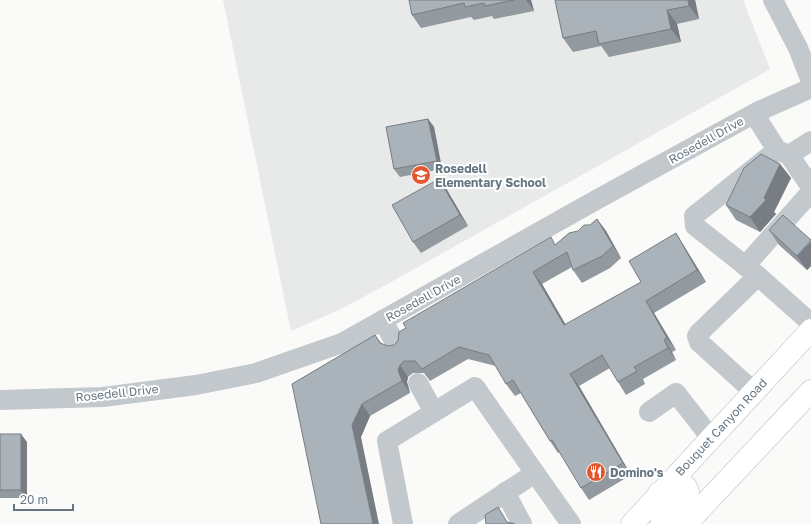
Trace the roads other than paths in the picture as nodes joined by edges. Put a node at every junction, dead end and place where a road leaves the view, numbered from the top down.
1 (773, 0) edge
2 (811, 81) edge
3 (811, 88) edge
4 (754, 114) junction
5 (811, 141) edge
6 (783, 152) junction
7 (811, 187) edge
8 (811, 192) edge
9 (752, 271) junction
10 (383, 320) junction
11 (811, 322) edge
12 (811, 330) edge
13 (397, 347) edge
14 (418, 383) dead end
15 (753, 391) junction
16 (811, 391) edge
17 (0, 400) edge
18 (434, 412) junction
19 (649, 412) dead end
20 (710, 438) junction
21 (535, 473) junction
22 (505, 492) junction
23 (659, 493) junction
24 (403, 524) edge
25 (458, 524) edge
26 (522, 524) edge
27 (571, 524) edge
28 (632, 524) edge
29 (661, 524) edge
30 (686, 524) edge

1 - 2 street
3 - 4 street, Rosedell Drive
4 - 6 street
4 - 10 street, Rosedell Drive
5 - 6 street
6 - 7 street
6 - 9 street
8 - 9 street
9 - 11 street
9 - 15 street
10 - 13 street
10 - 17 street, Rosedell Drive
12 - 15 main road, Bouquet Canyon Road
14 - 18 street
15 - 20 main road, Bouquet Canyon Road
16 - 30 main road
18 - 21 street
18 - 24 street
19 - 20 street
20 - 23 main road, Bouquet Canyon Road
21 - 22 street
21 - 27 street
22 - 25 street
22 - 26 street
23 - 28 main road, Bouquet Canyon Road
23 - 29 main road

